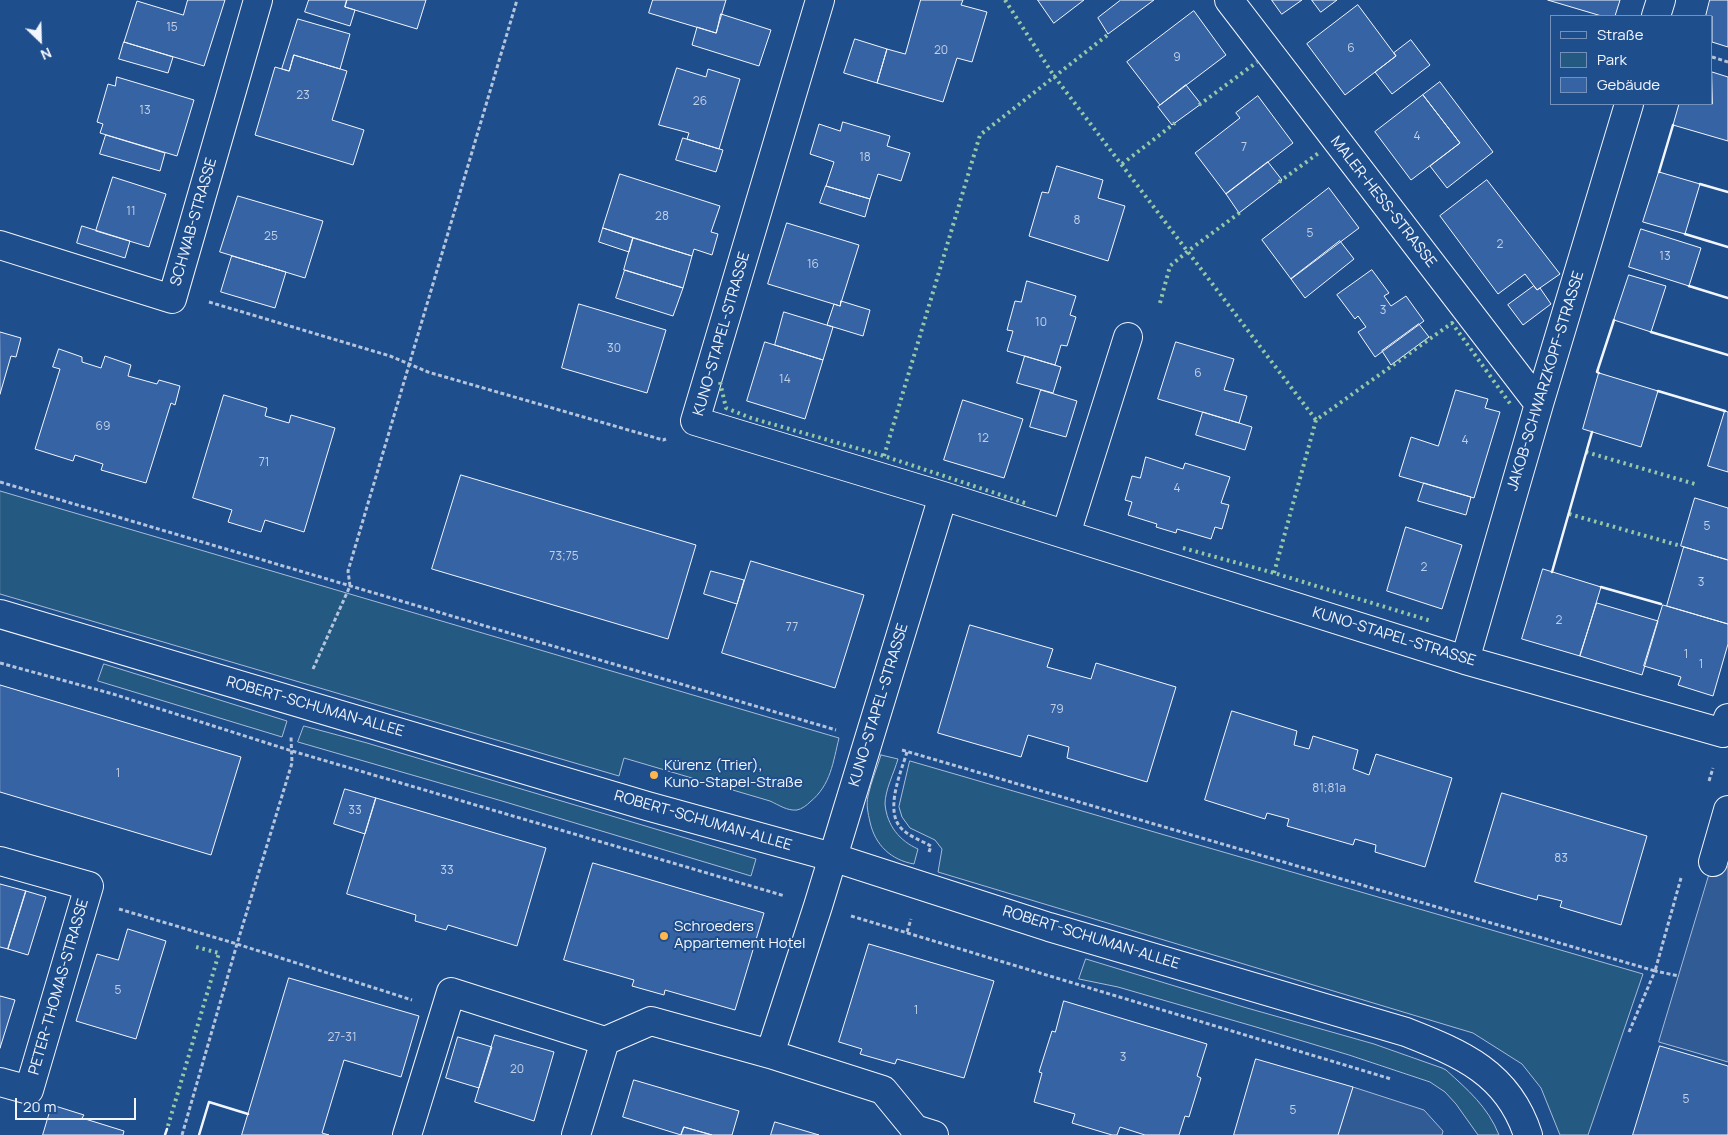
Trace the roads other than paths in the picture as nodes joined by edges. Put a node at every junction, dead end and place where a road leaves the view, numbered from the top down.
1 (258, 0) edge
2 (820, 0) edge
3 (1229, 0) edge
4 (1661, 0) edge
5 (1656, 15) edge
6 (1629, 105) edge
7 (0, 245) edge
8 (1128, 337) dead end
9 (1539, 404) junction
10 (943, 496) junction
11 (1066, 534) junction
12 (0, 614) edge
13 (1464, 660) junction
14 (1726, 725) edge
15 (1728, 810) edge
16 (832, 857) junction
17 (0, 861) edge
18 (1713, 862) dead end
19 (605, 1041) junction
20 (770, 1054) junction
21 (0, 1082) edge
22 (921, 1133) edge
23 (407, 1135) edge
24 (576, 1135) edge
25 (1528, 1135) edge

1 - 7 street, SCHWAB-STRASSE
2 - 10 street, KUNO-STAPEL-STRASSE
3 - 9 street, MALER-HESS-STRASSE
4 - 5 street
6 - 9 street, JAKOB-SCHWARZKOPF-STRASSE
8 - 11 street
9 - 13 street, JAKOB-SCHWARZKOPF-STRASSE
10 - 11 street, KUNO-STAPEL-STRASSE
10 - 16 street, KUNO-STAPEL-STRASSE
11 - 13 street, KUNO-STAPEL-STRASSE
12 - 16 street, ROBERT-SCHUMAN-ALLEE
13 - 14 street, KUNO-STAPEL-STRASSE
15 - 18 street
16 - 20 street, KUNO-STAPEL-STRASSE
16 - 25 street, ROBERT-SCHUMAN-ALLEE
17 - 21 street, PETER-THOMAS-STRASSE
19 - 20 street
19 - 23 street
19 - 24 street
20 - 22 street

